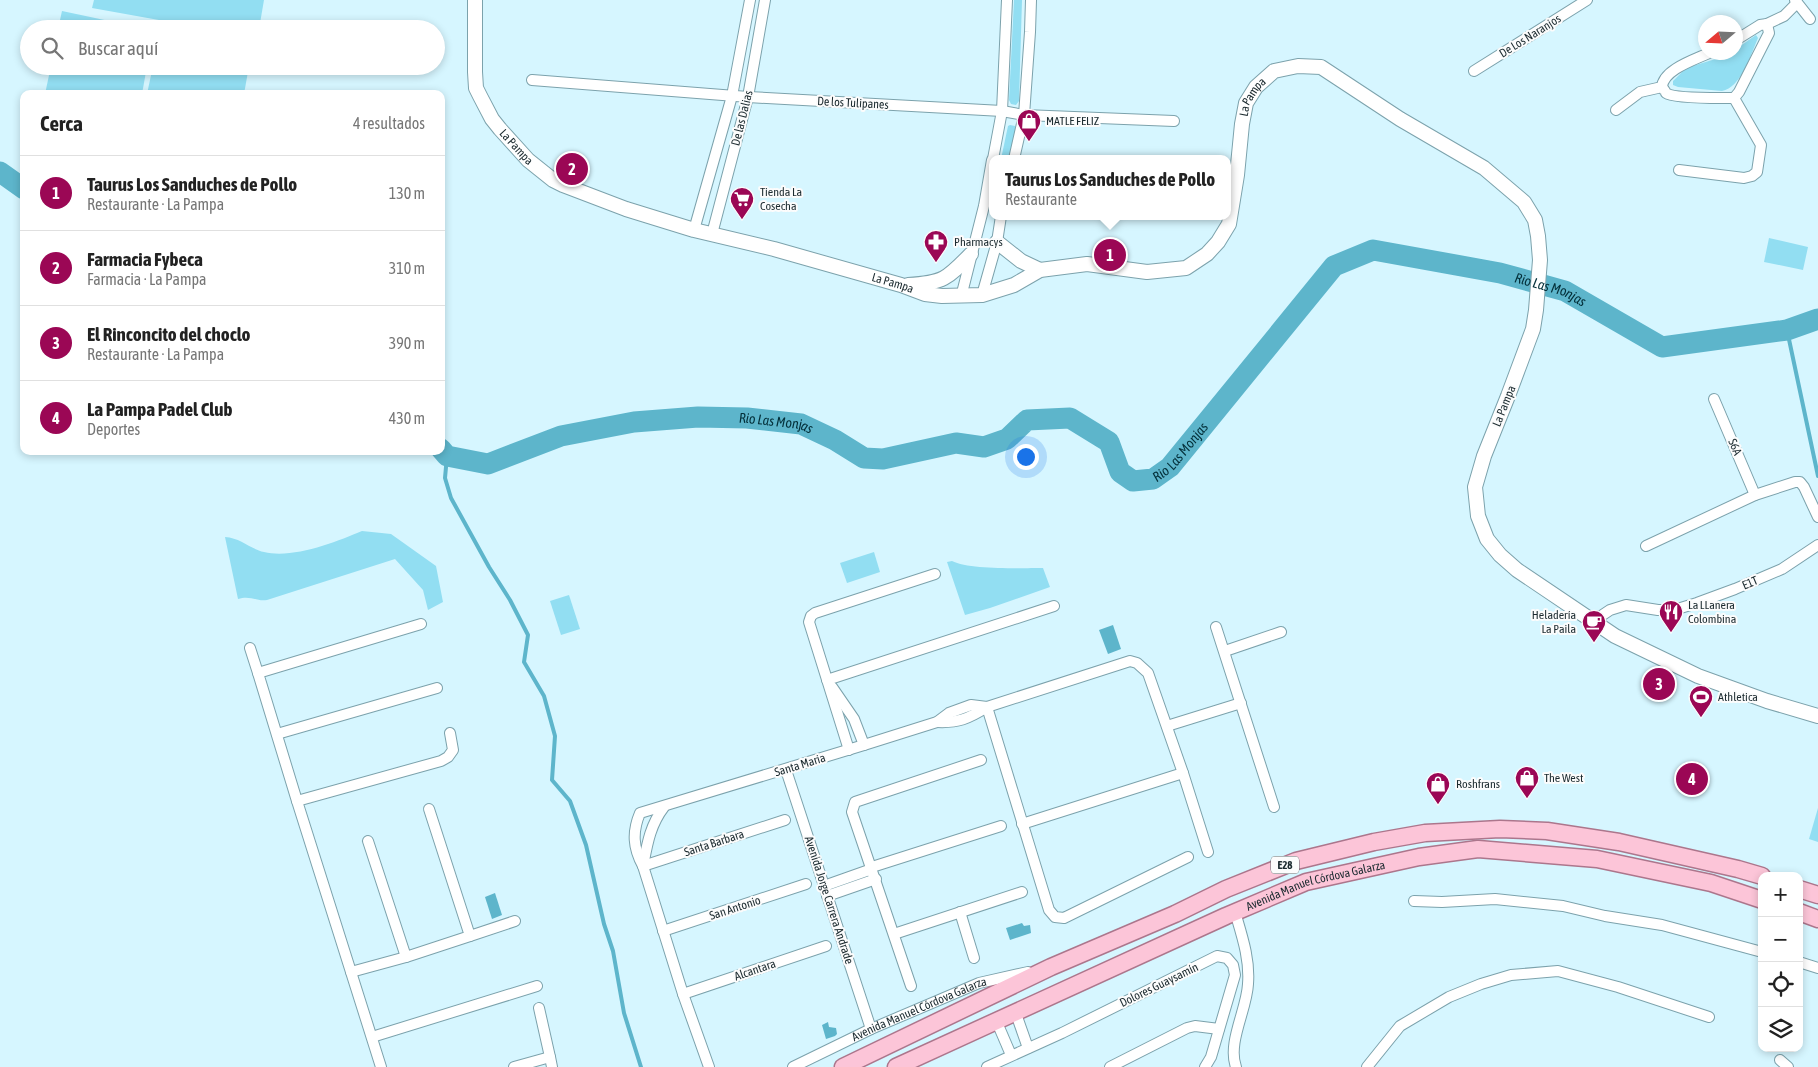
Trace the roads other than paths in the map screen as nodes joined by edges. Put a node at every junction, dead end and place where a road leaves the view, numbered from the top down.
1 (475, 0) edge
2 (750, 0) edge
3 (765, 0) edge
4 (1006, 0) edge
5 (1031, 0) edge
6 (1587, 0) edge
7 (1796, 2) edge
8 (1810, 19) dead end
9 (1767, 24) junction
10 (1743, 36) edge
11 (1698, 58) edge
12 (1474, 71) dead end
13 (532, 80) dead end
14 (1662, 86) junction
15 (732, 96) junction
16 (748, 97) junction
17 (1734, 98) junction
18 (1616, 110) dead end
19 (1002, 112) junction
20 (1024, 115) junction
21 (1174, 121) dead end
22 (994, 155) edge
23 (1015, 155) edge
24 (1679, 170) dead end
25 (989, 180) edge
26 (1231, 212) edge
27 (1001, 220) edge
28 (1230, 220) edge
29 (694, 230) junction
30 (712, 234) junction
31 (997, 242) junction
32 (971, 254) junction
33 (1040, 270) junction
34 (901, 286) junction
35 (982, 295) junction
36 (961, 297) junction
37 (1714, 399) dead end
38 (1755, 495) junction
39 (1818, 517) edge
40 (1818, 545) edge
41 (1646, 546) dead end
42 (935, 574) dead end
43 (1054, 606) dead end
44 (1592, 622) junction
45 (421, 624) dead end
46 (1216, 627) dead end
47 (1281, 632) dead end
48 (250, 648) dead end
49 (1225, 651) junction
50 (258, 673) junction
51 (827, 680) junction
52 (437, 688) dead end
53 (1241, 703) junction
54 (987, 707) junction
55 (1818, 716) edge
56 (1167, 726) junction
57 (450, 733) dead end
58 (277, 734) junction
59 (864, 745) junction
60 (849, 750) junction
61 (981, 760) dead end
62 (786, 770) junction
63 (1183, 773) junction
64 (297, 801) junction
65 (664, 807) junction
66 (1274, 807) dead end
67 (429, 809) dead end
68 (785, 820) dead end
69 (1022, 824) junction
70 (1000, 826) dead end
71 (368, 841) dead end
72 (1208, 852) dead end
73 (1188, 857) dead end
74 (643, 866) junction
75 (872, 868) junction
76 (1758, 875) edge
77 (876, 879) junction
78 (806, 884) dead end
79 (1803, 890) edge
80 (825, 891) junction
81 (1022, 892) dead end
82 (1818, 895) edge
83 (1758, 899) edge
84 (1414, 901) dead end
85 (960, 912) junction
86 (1236, 912) junction
87 (1803, 913) edge
88 (1818, 919) edge
89 (515, 921) dead end
90 (663, 931) junction
91 (894, 934) junction
92 (470, 936) junction
93 (826, 946) dead end
94 (1758, 951) edge
95 (406, 957) junction
96 (974, 958) dead end
97 (1803, 963) edge
98 (1051, 968) junction
99 (1818, 968) edge
100 (351, 972) junction
101 (537, 986) dead end
102 (911, 986) dead end
103 (684, 994) junction
104 (539, 1008) dead end
105 (1015, 1011) junction
106 (1709, 1017) dead end
107 (996, 1020) junction
108 (871, 1029) junction
109 (1219, 1029) junction
110 (372, 1037) junction
111 (1028, 1048) junction
112 (1011, 1055) junction
113 (1780, 1060) dead end
114 (551, 1062) edge
115 (1234, 1066) edge
116 (381, 1067) edge
117 (514, 1067) edge
118 (709, 1067) edge
119 (793, 1067) edge
120 (844, 1067) edge
121 (896, 1067) edge
122 (987, 1067) edge
123 (1110, 1067) edge
124 (1205, 1067) edge
125 (1367, 1067) edge
126 (1788, 1067) edge

1 - 29 street, La Pampa
2 - 15 street, De las Dalias
3 - 16 street, De las Dalias
4 - 19 street
5 - 20 street
6 - 12 street, De Los Naranjos
7 - 8 street
7 - 9 street
9 - 10 street
9 - 17 street
11 - 14 street
13 - 15 street, De los Tulipanes
14 - 17 street
14 - 18 street
15 - 16 street, De los Tulipanes
15 - 29 street, De las Dalias
16 - 19 street, De los Tulipanes
16 - 30 street, De las Dalias
17 - 24 street
19 - 20 street, De los Tulipanes
19 - 22 street
20 - 21 street, De los Tulipanes
20 - 23 street
25 - 32 street
26 - 44 street, La Pampa
27 - 31 street
28 - 33 street, La Pampa
29 - 30 street, La Pampa
30 - 34 street, La Pampa
31 - 33 street
31 - 35 street
32 - 34 street
32 - 36 street
33 - 35 street, La Pampa
34 - 36 street, La Pampa
35 - 36 street, La Pampa
37 - 38 street, S6A
38 - 39 street
38 - 41 street
40 - 44 street, E1T
42 - 51 street
43 - 51 street
44 - 55 street, La Pampa
45 - 50 street
46 - 49 street
47 - 49 street
48 - 50 street
49 - 53 street
50 - 58 street
51 - 59 street
51 - 60 street
52 - 58 street
53 - 56 street
53 - 66 street
54 - 56 street, Santa Maria
54 - 59 street, Santa Maria
54 - 69 street
56 - 63 street
57 - 64 street
58 - 64 street
59 - 60 street, Santa Maria
60 - 62 street, Santa Maria
61 - 75 street
62 - 65 street, Santa Maria
62 - 80 street, Avenida Jorge Carrera Andrade
63 - 69 street
63 - 72 street
64 - 100 street
65 - 74 street, Santa Maria
65 - 74 street, Santa Maria
67 - 92 street
68 - 74 street, Santa Barbara
69 - 73 street
70 - 75 street
71 - 95 street
74 - 90 street, Santa Maria
75 - 77 street
75 - 80 street
76 - 98 main road, Avenida Manuel Córdova Galarza / E28
77 - 80 street
77 - 91 street
78 - 90 street, San Antonio
79 - 82 main road
80 - 108 street, Avenida Jorge Carrera Andrade
81 - 85 street
83 - 86 main road, Avenida Manuel Córdova Galarza / E28
84 - 94 street
85 - 91 street
85 - 96 street
86 - 105 main road, Avenida Manuel Córdova Galarza / E28
86 - 115 street
87 - 88 main road
89 - 92 street
90 - 103 street, Santa Maria
91 - 102 street
92 - 95 street
93 - 103 street, Alcantara
95 - 100 street
97 - 99 street
98 - 108 street, Avenida Manuel Córdova Galarza
98 - 120 main road, Avenida Manuel Córdova Galarza / E28
100 - 110 street
101 - 110 street
103 - 118 street, Santa Maria
104 - 114 street
105 - 107 main road, Avenida Manuel Córdova Galarza / E28
105 - 111 street
106 - 125 street
107 - 112 street
107 - 121 main road, Avenida Manuel Córdova Galarza / E28
108 - 119 street, Avenida Manuel Córdova Galarza
109 - 111 street, Dolores Guaysamín
109 - 123 street
109 - 124 street, Dolores Guaysamín
110 - 116 street
111 - 112 street, Dolores Guaysamín
112 - 122 street, Dolores Guaysamín
113 - 126 street
114 - 117 street

